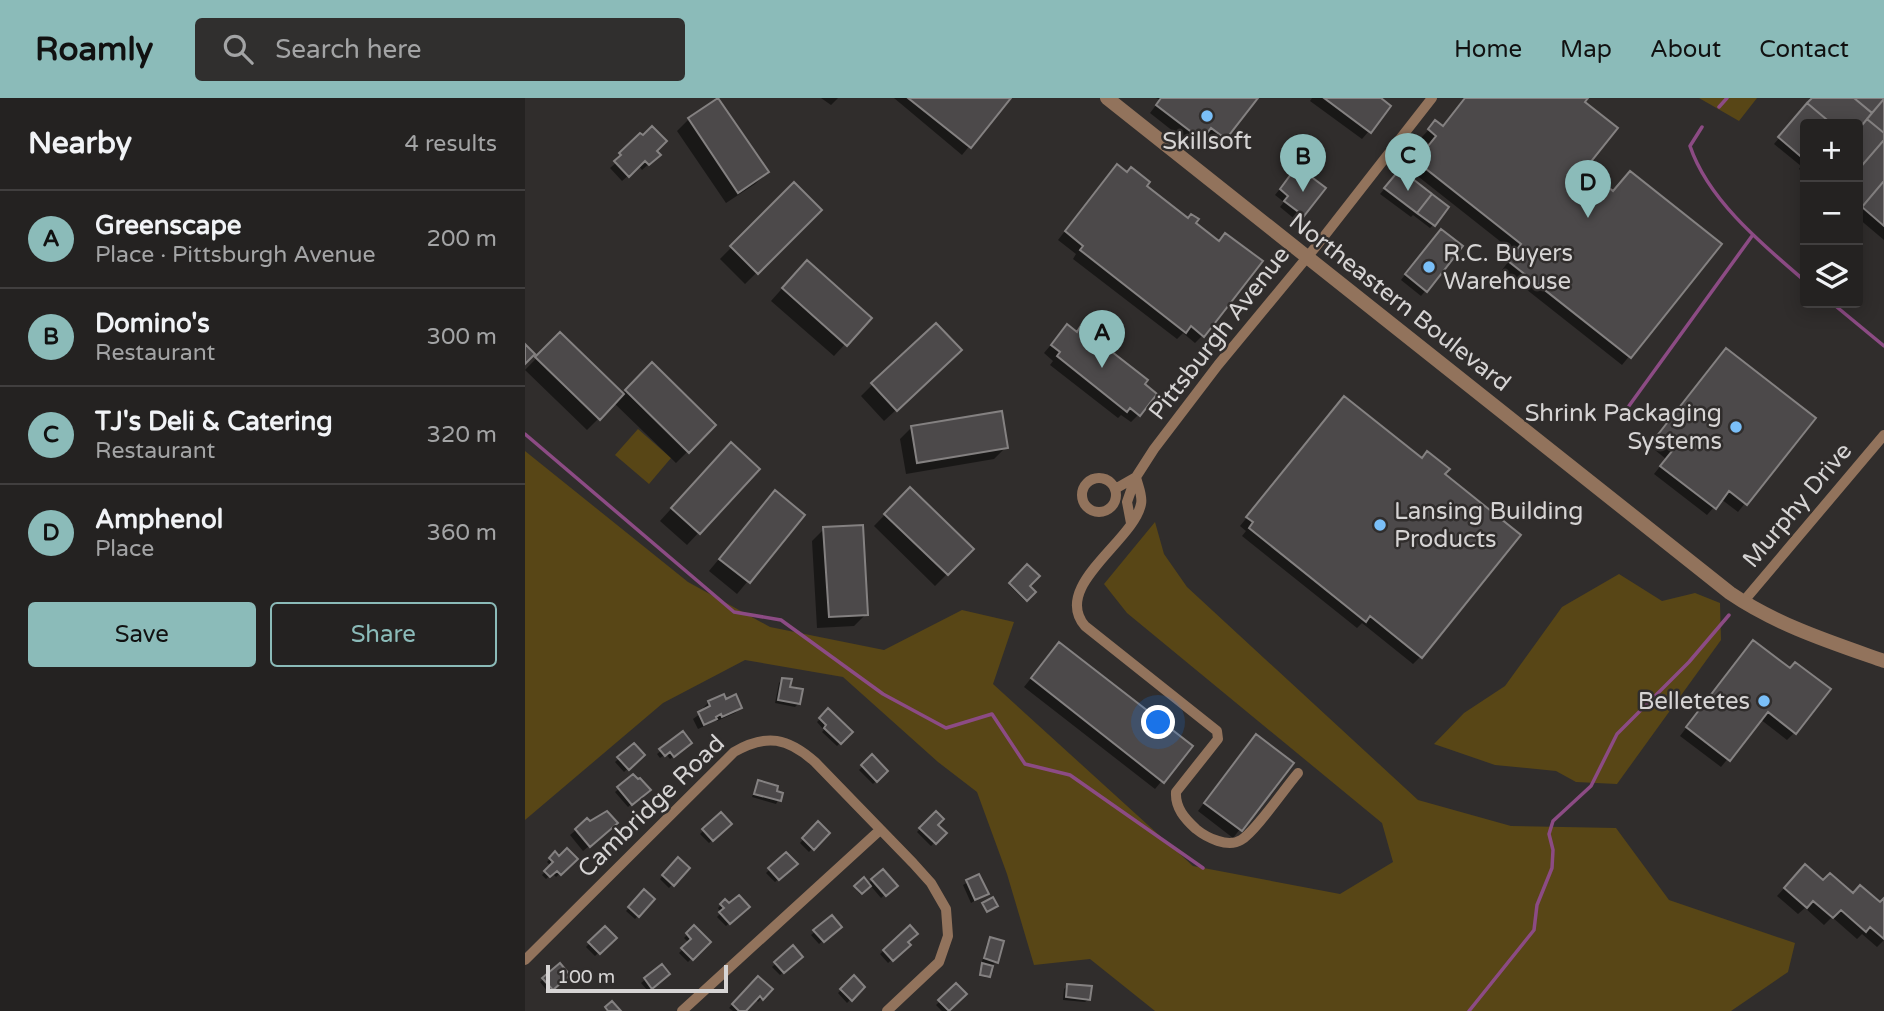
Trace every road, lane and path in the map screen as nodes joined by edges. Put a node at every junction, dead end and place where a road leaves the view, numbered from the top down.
1 (1107, 98) edge
2 (1432, 98) edge
3 (1306, 257) junction
4 (1884, 435) edge
5 (1136, 477) junction
6 (1115, 489) dead end
7 (1743, 602) junction
8 (1884, 661) edge
9 (1298, 773) dead end
10 (880, 830) junction
11 (525, 960) edge
12 (682, 1011) edge
13 (887, 1011) edge

1 - 3 street, Northeastern Boulevard
2 - 3 street, Pittsburgh Avenue
3 - 5 street, Pittsburgh Avenue
3 - 7 street, Northeastern Boulevard
4 - 7 street, Murphy Drive
5 - 6 street, Pittsburgh Avenue
5 - 9 street
7 - 8 street, Northeastern Boulevard
10 - 11 street, Cambridge Road
10 - 12 street
10 - 13 street, Cambridge Road

